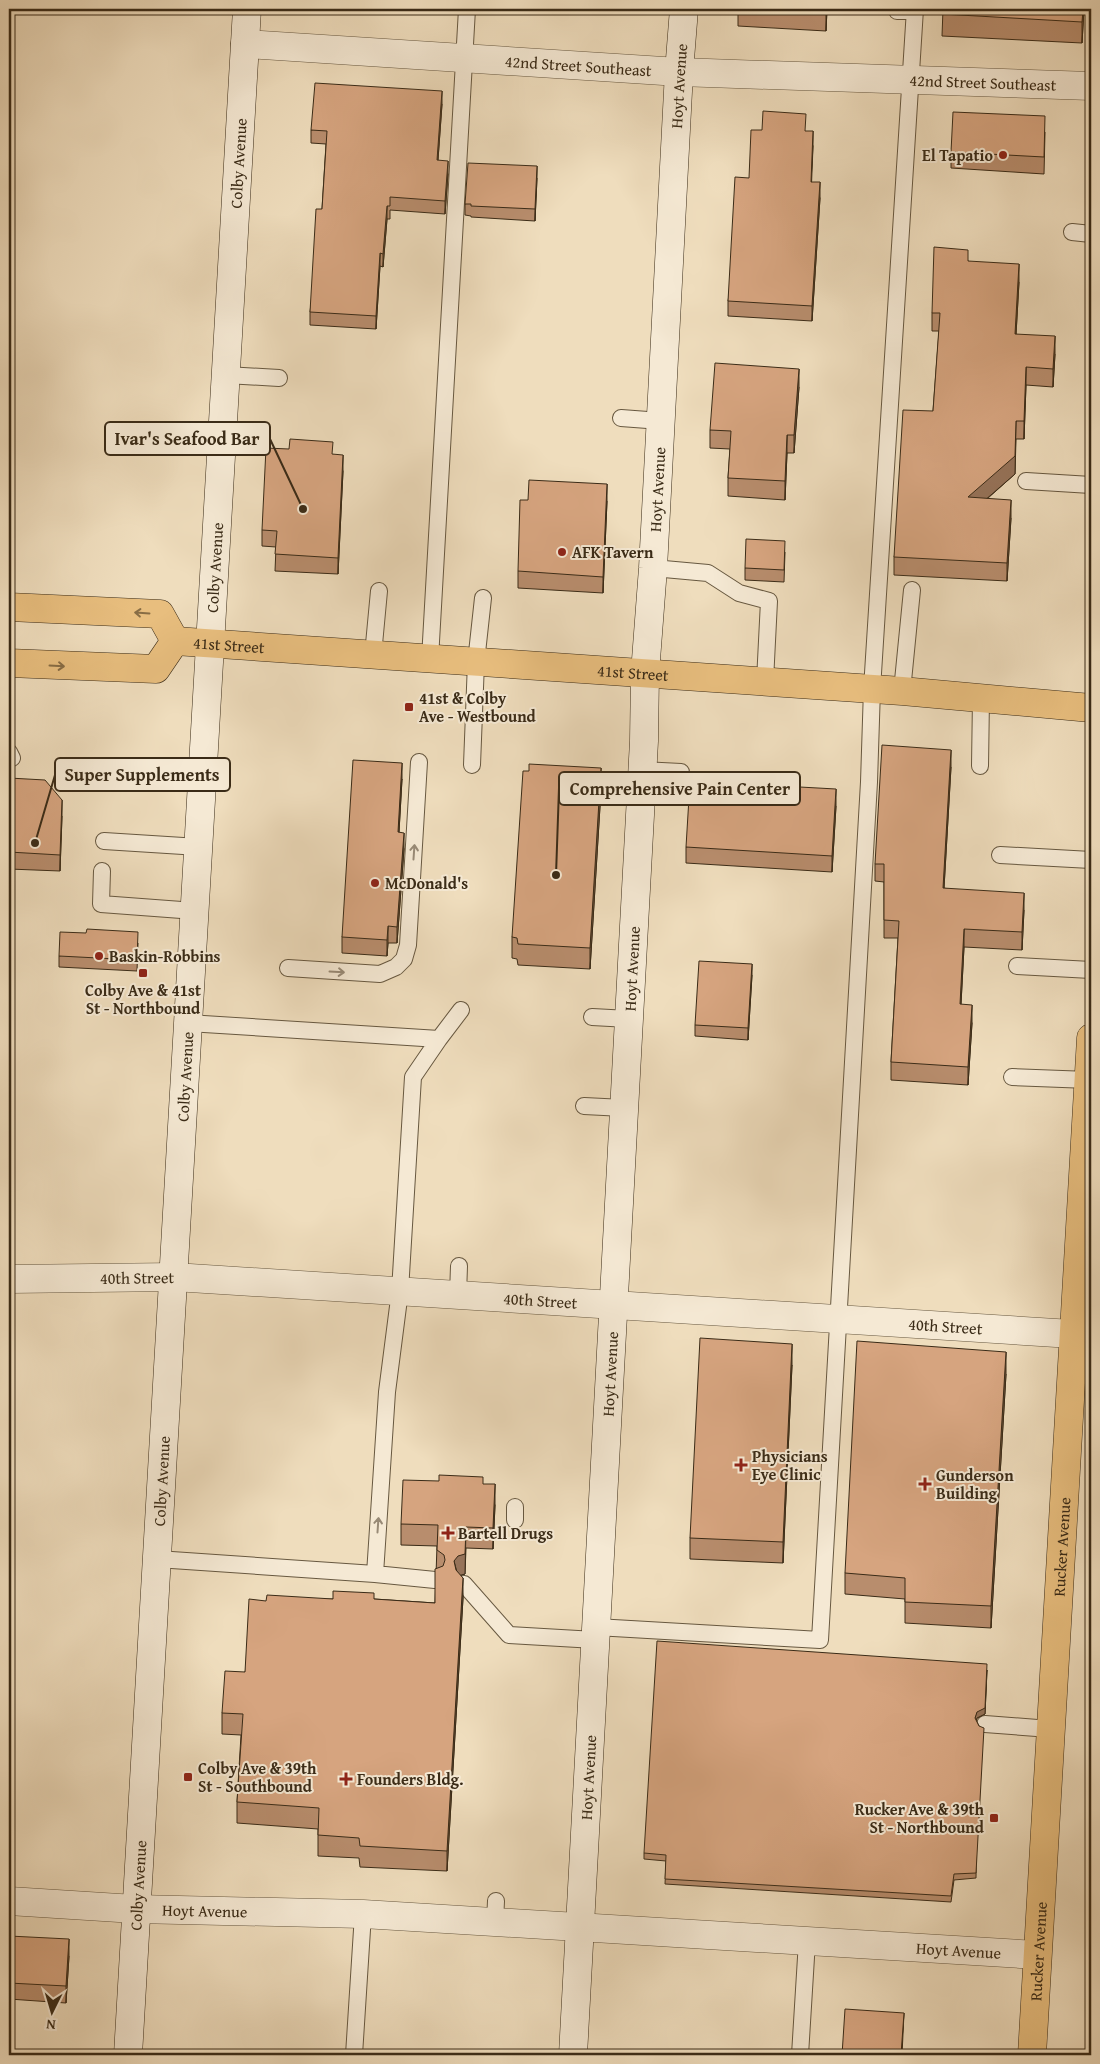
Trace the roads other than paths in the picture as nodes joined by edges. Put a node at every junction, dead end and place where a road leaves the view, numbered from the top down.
1 (248, 9) edge
2 (467, 9) edge
3 (684, 9) edge
4 (914, 10) edge
5 (897, 11) dead end
6 (245, 44) junction
7 (464, 58) junction
8 (679, 72) junction
9 (910, 80) junction
10 (1091, 86) edge
11 (1072, 232) dead end
12 (1091, 234) edge
13 (226, 375) junction
14 (279, 378) dead end
15 (621, 418) dead end
16 (661, 421) junction
17 (1026, 481) dead end
18 (1091, 485) edge
19 (653, 568) junction
20 (912, 590) dead end
21 (379, 591) dead end
22 (483, 598) dead end
23 (9, 607) edge
24 (175, 641) junction
25 (210, 644) junction
26 (373, 655) junction
27 (430, 659) junction
28 (476, 662) junction
29 (9, 664) edge
30 (645, 673) junction
31 (765, 682) junction
32 (872, 688) junction
33 (902, 691) junction
34 (980, 698) junction
35 (1091, 708) edge
36 (419, 762) dead end
37 (472, 765) dead end
38 (980, 766) dead end
39 (642, 770) junction
40 (681, 772) dead end
41 (104, 842) dead end
42 (199, 847) junction
43 (1000, 855) dead end
44 (1091, 860) edge
45 (102, 871) dead end
46 (195, 911) junction
47 (1017, 966) dead end
48 (288, 968) dead end
49 (1091, 970) edge
50 (461, 1010) dead end
51 (592, 1017) dead end
52 (629, 1019) junction
53 (188, 1024) junction
54 (1091, 1038) edge
55 (439, 1039) junction
56 (1012, 1076) dead end
57 (1088, 1080) junction
58 (584, 1106) dead end
59 (624, 1108) junction
60 (459, 1266) dead end
61 (174, 1277) junction
62 (9, 1279) edge
63 (400, 1291) junction
64 (458, 1295) junction
65 (613, 1304) junction
66 (837, 1319) junction
67 (1072, 1334) junction
68 (157, 1559) junction
69 (374, 1574) junction
70 (434, 1580) edge
71 (464, 1584) edge
72 (596, 1634) junction
73 (985, 1724) dead end
74 (1050, 1730) junction
75 (9, 1902) edge
76 (136, 1909) junction
77 (363, 1914) junction
78 (581, 1928) junction
79 (807, 1941) junction
80 (1037, 1955) junction
81 (128, 2055) edge
82 (354, 2055) edge
83 (573, 2055) edge
84 (800, 2055) edge
85 (1032, 2055) edge

1 - 6 street, Colby Avenue
2 - 7 lane
3 - 8 street, Hoyt Avenue
4 - 5 lane
4 - 9 lane
6 - 7 street, 42nd Street Southeast
6 - 13 street, Colby Avenue
7 - 8 street, 42nd Street Southeast
7 - 27 lane
8 - 9 street, 42nd Street Southeast
8 - 16 street, Hoyt Avenue
9 - 10 street, 42nd Street Southeast
9 - 32 lane
11 - 12 lane
13 - 14 lane
13 - 25 street, Colby Avenue
15 - 16 lane
16 - 19 street, Hoyt Avenue
17 - 18 lane
19 - 30 street, Hoyt Avenue
19 - 31 lane
20 - 33 lane
21 - 26 lane
22 - 28 lane
24 -> 23 main road, 41st Street
24 - 25 main road, 41st Street
29 -> 24 main road, 41st Street
25 - 26 main road, 41st Street
25 - 42 street, Colby Avenue
26 - 27 main road, 41st Street
27 - 28 main road, 41st Street
28 - 30 main road, 41st Street
28 - 37 lane
30 - 31 main road, 41st Street
30 - 39 street, Hoyt Avenue
31 - 32 main road, 41st Street
32 - 33 main road, 41st Street
32 - 66 lane
33 - 34 main road, 41st Street
34 - 35 main road, 41st Street
34 - 38 lane
48 -> 36 lane
39 - 40 lane
39 - 52 street, Hoyt Avenue
41 - 42 lane
42 - 46 street, Colby Avenue
43 - 44 lane
45 - 46 lane
46 - 53 street, Colby Avenue
47 - 49 lane
50 - 55 lane
51 - 52 lane
52 - 59 street, Hoyt Avenue
53 - 55 lane
53 - 61 street, Colby Avenue
54 - 57 main road, Rucker Avenue
55 - 63 lane
56 - 57 lane
57 - 67 main road, Rucker Avenue
58 - 59 lane
59 - 65 street, Hoyt Avenue
60 - 64 lane
61 - 62 street, 40th Street
61 - 63 street, 40th Street
61 - 68 street, Colby Avenue
63 - 64 street, 40th Street
69 -> 63 lane
64 - 65 street, 40th Street
65 - 66 street, 40th Street
65 - 72 street, Hoyt Avenue
66 - 67 street, 40th Street
66 - 72 lane
67 - 74 main road, Rucker Avenue
68 - 69 lane
68 - 76 street, Colby Avenue
69 - 70 lane
71 - 72 lane
72 - 78 street, Hoyt Avenue
73 - 74 lane
74 - 80 main road, Rucker Avenue
75 - 76 street, Hoyt Avenue
76 - 77 street, Hoyt Avenue
76 - 81 street, Colby Avenue
77 - 78 street, Hoyt Avenue
77 - 82 lane
78 - 79 street, Hoyt Avenue
78 - 83 street, Hoyt Avenue
79 - 80 street, Hoyt Avenue
79 - 84 lane
80 - 85 main road, Rucker Avenue

